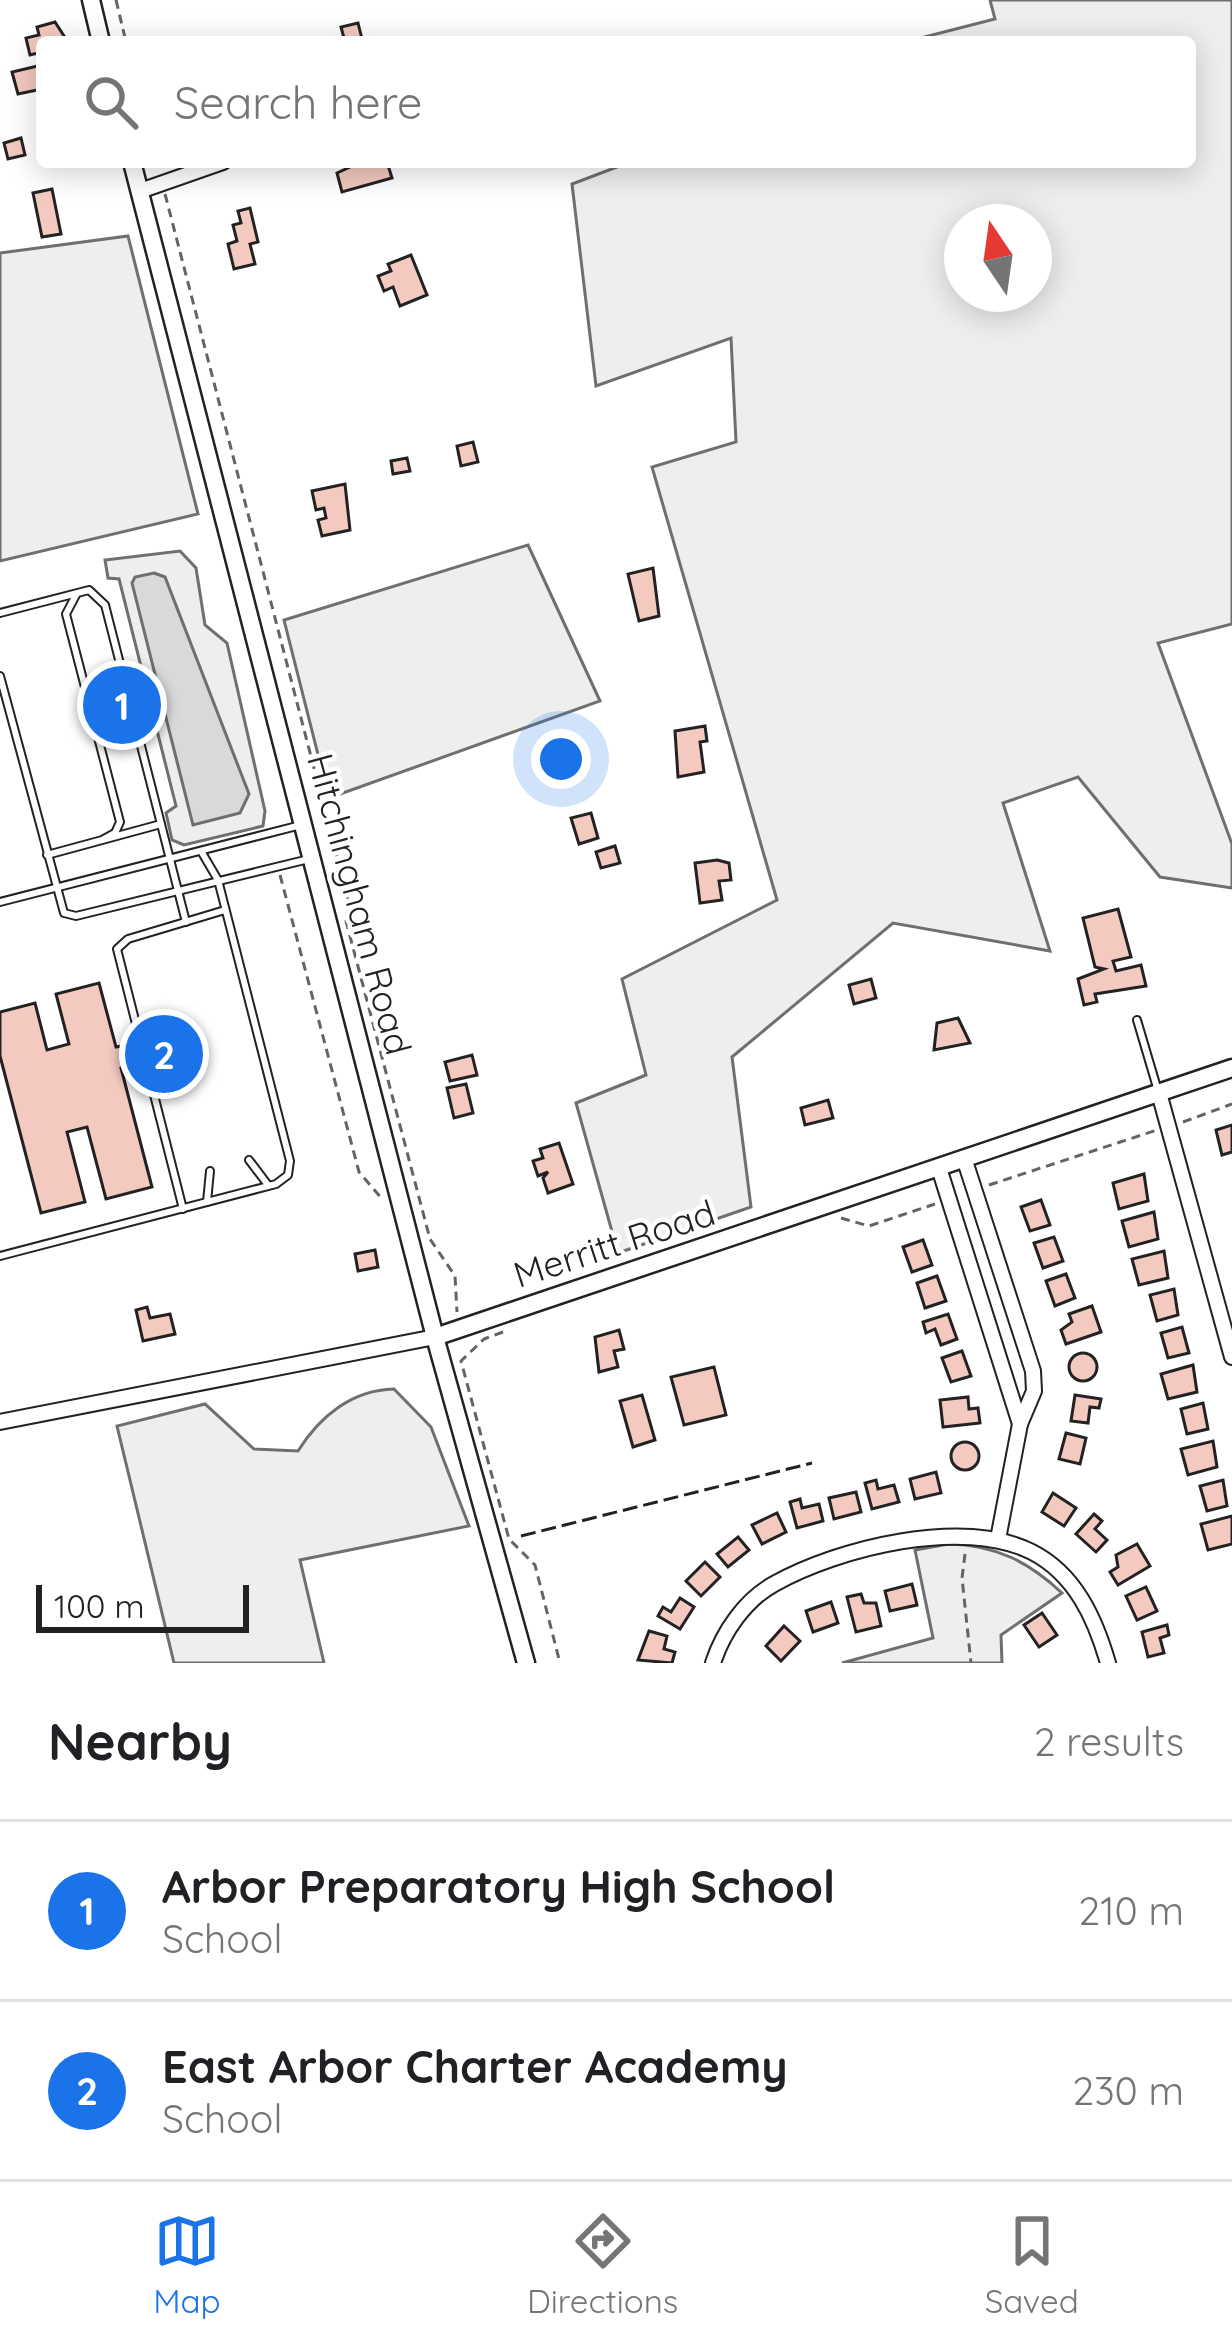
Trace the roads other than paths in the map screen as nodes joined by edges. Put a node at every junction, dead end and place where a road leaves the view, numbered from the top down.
1 (91, 0) edge
2 (100, 36) edge
3 (134, 168) edge
4 (206, 168) edge
5 (140, 190) junction
6 (79, 593) junction
7 (0, 613) edge
8 (0, 676) edge
9 (161, 824) junction
10 (304, 824) junction
11 (104, 839) junction
12 (201, 851) junction
13 (46, 854) junction
14 (313, 858) junction
15 (170, 859) junction
16 (218, 880) junction
17 (55, 888) junction
18 (178, 890) junction
19 (0, 902) edge
20 (225, 910) junction
21 (186, 922) junction
22 (1137, 1020) dead end
23 (1232, 1068) edge
24 (1159, 1093) junction
25 (964, 1158) junction
26 (249, 1160) dead end
27 (939, 1168) junction
28 (210, 1171) dead end
29 (270, 1186) junction
30 (207, 1202) junction
31 (183, 1209) junction
32 (0, 1256) edge
33 (435, 1337) junction
34 (1232, 1357) edge
35 (0, 1422) edge
36 (1020, 1424) junction
37 (998, 1539) junction
38 (526, 1663) edge
39 (713, 1663) edge
40 (1108, 1663) edge

1 - 2 street
3 - 5 street, Hitchingham Road
4 - 5 street
5 - 10 street, Hitchingham Road
6 - 7 lane
6 - 9 lane
6 - 11 lane
8 - 13 lane
9 - 11 lane
9 - 15 lane
10 - 12 lane
10 - 14 street, Hitchingham Road
11 - 13 lane
12 - 15 lane
12 - 16 lane
13 - 17 lane
14 - 16 lane
14 - 33 street, Hitchingham Road
15 - 17 lane
15 - 18 lane
16 - 18 lane
16 - 20 lane
17 - 18 lane
17 - 19 lane
18 - 21 lane
20 - 21 lane
20 - 29 lane
21 - 31 lane
22 - 24 lane
23 - 24 street, Merritt Road
24 - 25 street, Merritt Road
24 - 34 street
25 - 27 street, Merritt Road
25 - 36 street
26 - 29 lane
27 - 33 street, Merritt Road
27 - 36 street
28 - 30 lane
29 - 30 lane
30 - 31 lane
31 - 32 lane
33 - 35 street, Merritt Road
33 - 38 street, Hitchingham Road
36 - 37 street
37 - 39 street
37 - 40 street

